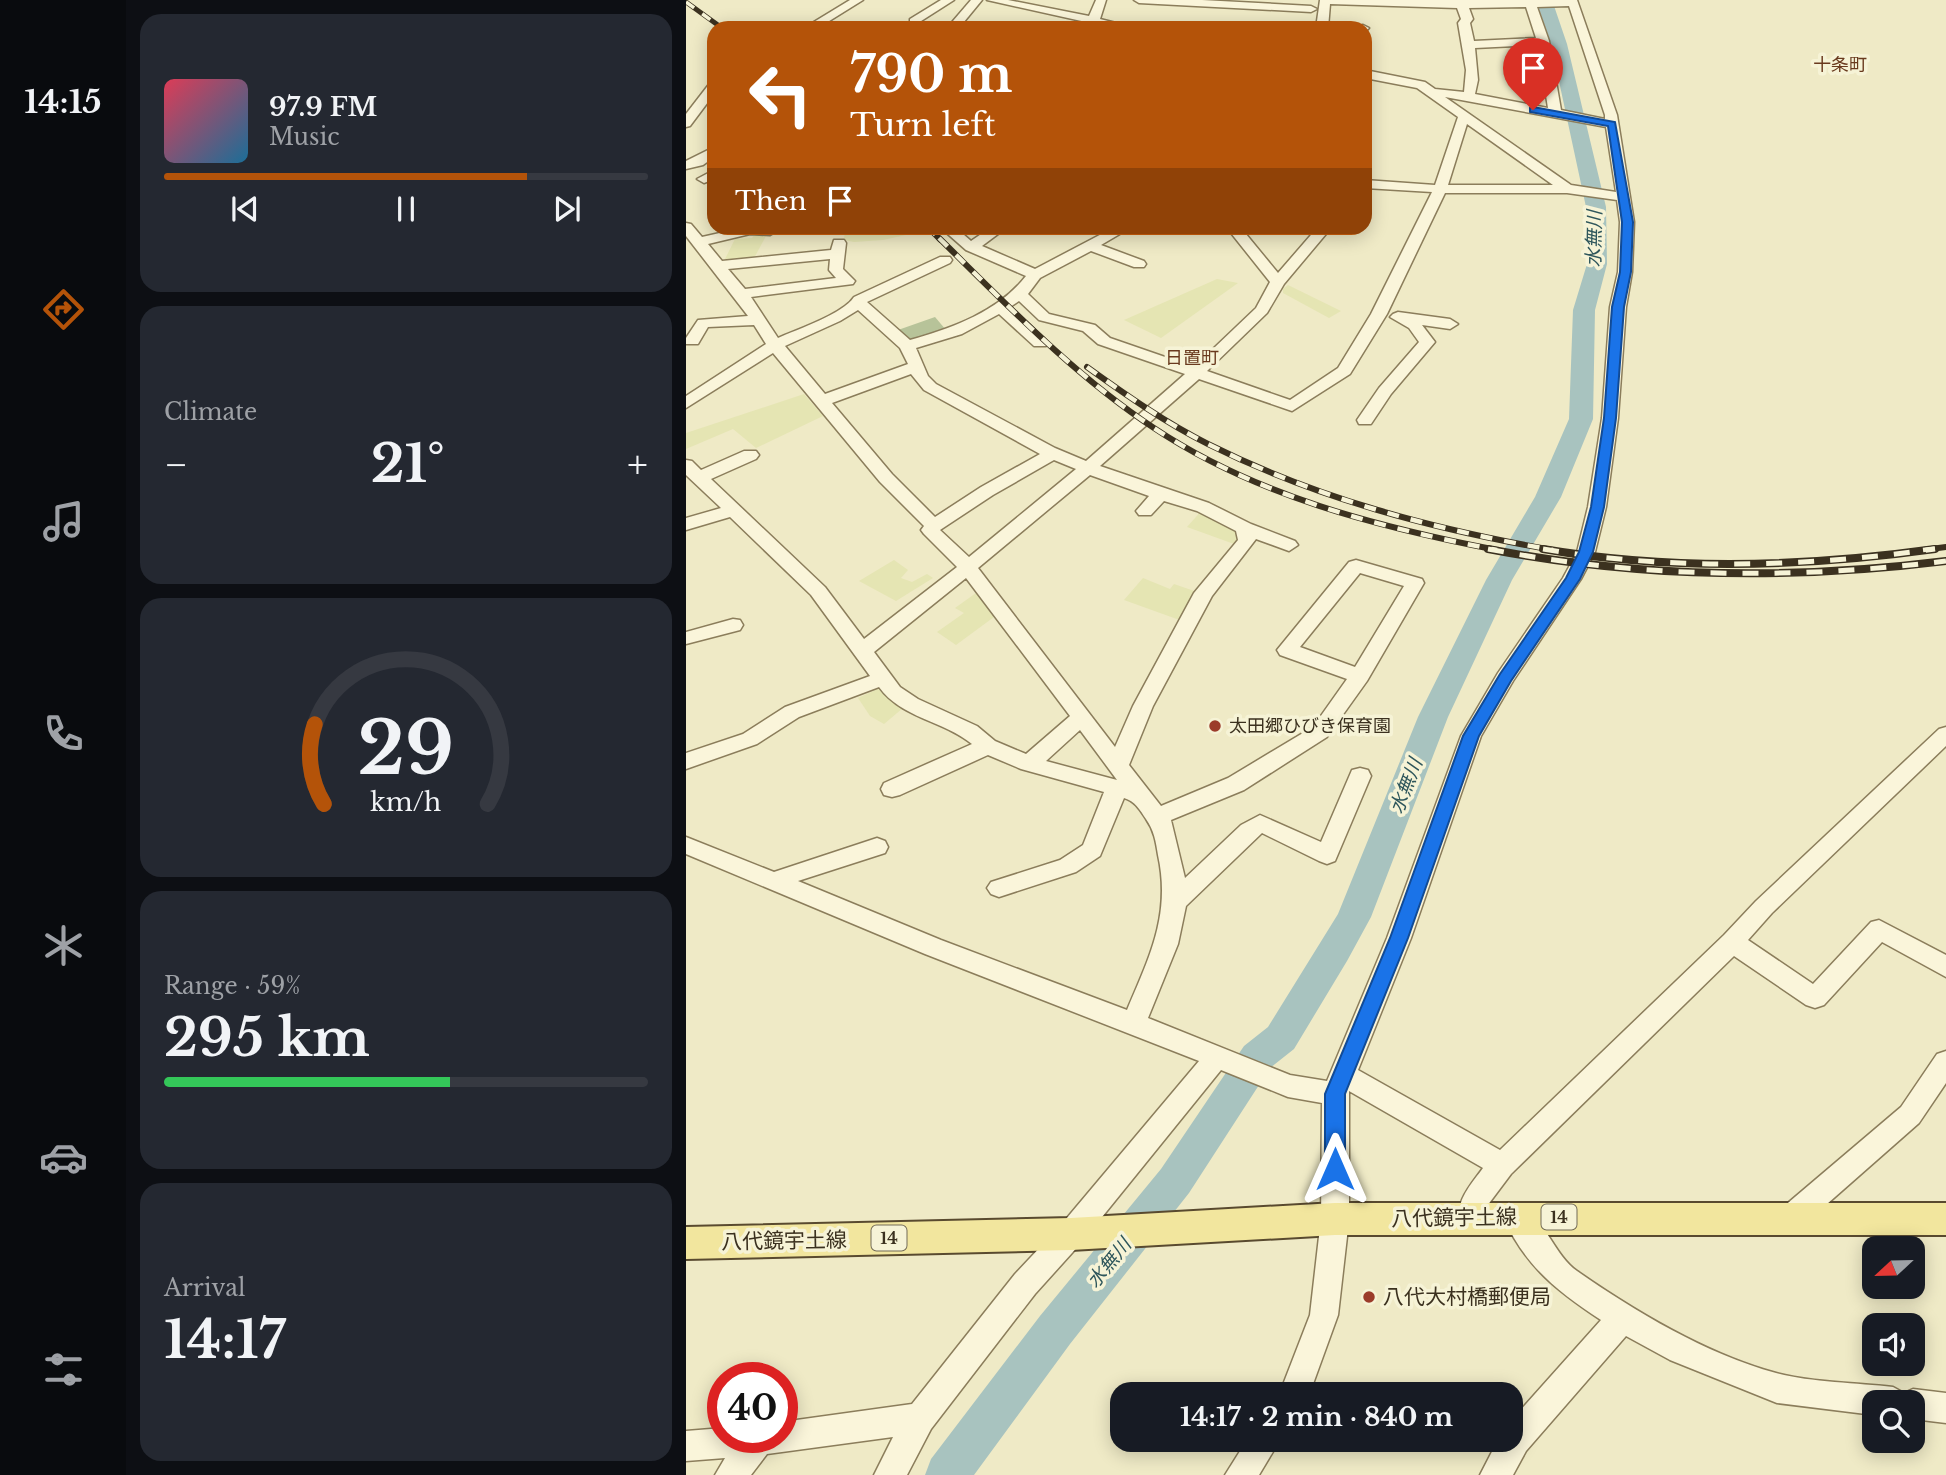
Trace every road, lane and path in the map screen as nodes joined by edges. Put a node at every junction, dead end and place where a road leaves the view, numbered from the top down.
1 (858, 0) edge
2 (949, 0) edge
3 (977, 0) edge
4 (992, 0) edge
5 (1053, 0) edge
6 (1101, 0) edge
7 (1139, 0) edge
8 (1208, 1) edge
9 (1530, 2) edge
10 (1568, 2) edge
11 (1325, 3) edge
12 (1461, 3) junction
13 (1059, 14) junction
14 (1090, 20) junction
15 (822, 21) edge
16 (914, 21) dead end
17 (959, 21) edge
18 (1095, 21) edge
19 (1323, 21) edge
20 (1543, 41) junction
21 (1468, 46) junction
22 (1372, 75) edge
23 (1434, 93) junction
24 (1468, 96) junction
25 (707, 101) edge
26 (1559, 115) junction
27 (1466, 117) junction
28 (686, 123) edge
29 (1612, 124) junction
30 (707, 162) edge
31 (686, 165) edge
32 (1372, 184) edge
33 (1440, 189) junction
34 (1574, 190) junction
35 (1616, 197) junction
36 (686, 227) edge
37 (728, 235) edge
38 (956, 235) edge
39 (989, 235) edge
40 (1103, 235) edge
41 (1111, 235) edge
42 (1239, 235) edge
43 (1315, 235) edge
44 (1107, 237) junction
45 (698, 242) junction
46 (1090, 246) junction
47 (971, 247) junction
48 (1070, 258) junction
49 (945, 260) dead end
50 (1139, 264) dead end
51 (1088, 265) dead end
52 (716, 266) junction
53 (1035, 275) junction
54 (848, 281) junction
55 (1278, 282) junction
56 (741, 294) junction
57 (1020, 294) junction
58 (859, 301) junction
59 (999, 308) junction
60 (1379, 314) junction
61 (1398, 317) junction
62 (757, 320) junction
63 (1450, 324) dead end
64 (692, 341) dead end
65 (1040, 344) dead end
66 (775, 345) junction
67 (908, 346) junction
68 (917, 366) junction
69 (1196, 373) junction
70 (822, 401) junction
71 (686, 403) edge
72 (1365, 420) dead end
73 (1053, 454) junction
74 (750, 455) dead end
75 (1088, 468) junction
76 (692, 471) edge
77 (1161, 494) junction
78 (734, 510) junction
79 (1145, 511) dead end
80 (686, 524) edge
81 (933, 526) junction
82 (1245, 528) junction
83 (1289, 545) dead end
84 (968, 567) junction
85 (733, 625) dead end
86 (686, 639) edge
87 (861, 652) junction
88 (1360, 676) junction
89 (881, 679) junction
90 (1082, 717) junction
91 (1946, 734) edge
92 (988, 746) junction
93 (686, 761) edge
94 (1029, 764) junction
95 (1360, 776) dead end
96 (1125, 782) junction
97 (892, 789) dead end
98 (1157, 817) junction
99 (686, 845) edge
100 (877, 847) dead end
101 (772, 881) junction
102 (999, 888) dead end
103 (1175, 902) junction
104 (1732, 942) junction
105 (1946, 967) edge
106 (1134, 1023) junction
107 (1223, 1059) junction
108 (1946, 1062) edge
109 (1340, 1085) junction
110 (1502, 1165) junction
111 (1517, 1217) junction
112 (1792, 1217) junction
113 (1335, 1219) junction
114 (1472, 1219) junction
115 (1946, 1219) edge
116 (1082, 1233) junction
117 (686, 1243) edge
118 (1622, 1318) junction
119 (1299, 1382) edge
120 (1862, 1398) edge
121 (1925, 1405) edge
122 (1946, 1408) edge
123 (920, 1418) junction
124 (798, 1436) edge
125 (707, 1444) edge
126 (686, 1446) edge
127 (1257, 1452) edge
128 (748, 1453) edge
129 (730, 1475) edge
130 (890, 1475) edge
131 (1241, 1475) edge
132 (1496, 1475) edge

1 - 15 street
2 - 16 street
3 - 17 street
4 - 13 street
5 - 13 street
6 - 14 street
7 - 8 street
8 - 11 street
9 - 10 street
9 - 12 street
9 - 20 street
10 - 29 street
11 - 12 street
11 - 19 street
12 - 21 street
13 - 14 street
14 - 18 street
20 - 21 street
20 - 26 street
21 - 24 street
22 - 23 street
23 - 24 street
23 - 27 street
24 - 26 street
25 - 28 street
26 - 29 street
27 - 33 street
27 - 34 street
29 - 35 street
30 - 31 street
32 - 33 street
33 - 34 street
33 - 60 street
34 - 35 street
35 - 109 street
36 - 45 street
37 - 45 street
38 - 47 street
39 - 47 street
40 - 44 street
41 - 44 street
42 - 55 street
43 - 55 street
44 - 46 street
45 - 52 street
46 - 48 street
46 - 50 street
47 - 53 street
48 - 51 street
48 - 53 street
49 - 58 street
52 - 54 street
52 - 56 street
53 - 57 street
54 - 56 street
54 - 58 street
55 - 69 street
56 - 62 street
57 - 59 street
57 - 69 street
58 - 66 street
58 - 67 street
59 - 65 street
59 - 67 street
60 - 61 street
60 - 69 street
61 - 63 street
61 - 72 street
62 - 64 street
62 - 66 street
66 - 70 street
66 - 71 street
67 - 68 street
68 - 70 street
68 - 73 street
69 - 75 street
70 - 81 street
73 - 75 street
73 - 81 street
74 - 76 street
75 - 77 street
75 - 84 street
76 - 78 street
77 - 79 street
77 - 82 street
78 - 80 street
78 - 87 street
81 - 84 street
82 - 83 street
82 - 96 street
84 - 87 street
84 - 90 street
85 - 86 street
87 - 89 street
88 - 88 street
88 - 98 street
89 - 92 street
89 - 93 street
90 - 94 street
90 - 96 street
91 - 104 street
92 - 94 street
92 - 97 street
94 - 96 street
95 - 103 street
96 - 98 street
96 - 102 street
98 - 103 street
99 - 101 street
100 - 101 street
101 - 106 street
103 - 106 street
104 - 105 street
104 - 110 street
106 - 107 street
107 - 109 street
107 - 116 street
108 - 112 street
109 - 110 street
109 - 113 street
110 - 114 street
111 - 112 main road, 八代鏡宇土線 / 14
111 - 114 main road, 八代鏡宇土線 / 14
111 - 118 street
112 - 115 main road, 八代鏡宇土線 / 14
113 - 114 main road, 八代鏡宇土線 / 14
113 - 116 main road, 八代鏡宇土線 / 14
113 - 119 street
116 - 117 main road, 八代鏡宇土線 / 14
116 - 123 street
118 - 120 street
118 - 132 street
121 - 122 street
123 - 124 street
123 - 130 street
125 - 126 street
127 - 131 street
128 - 129 street

